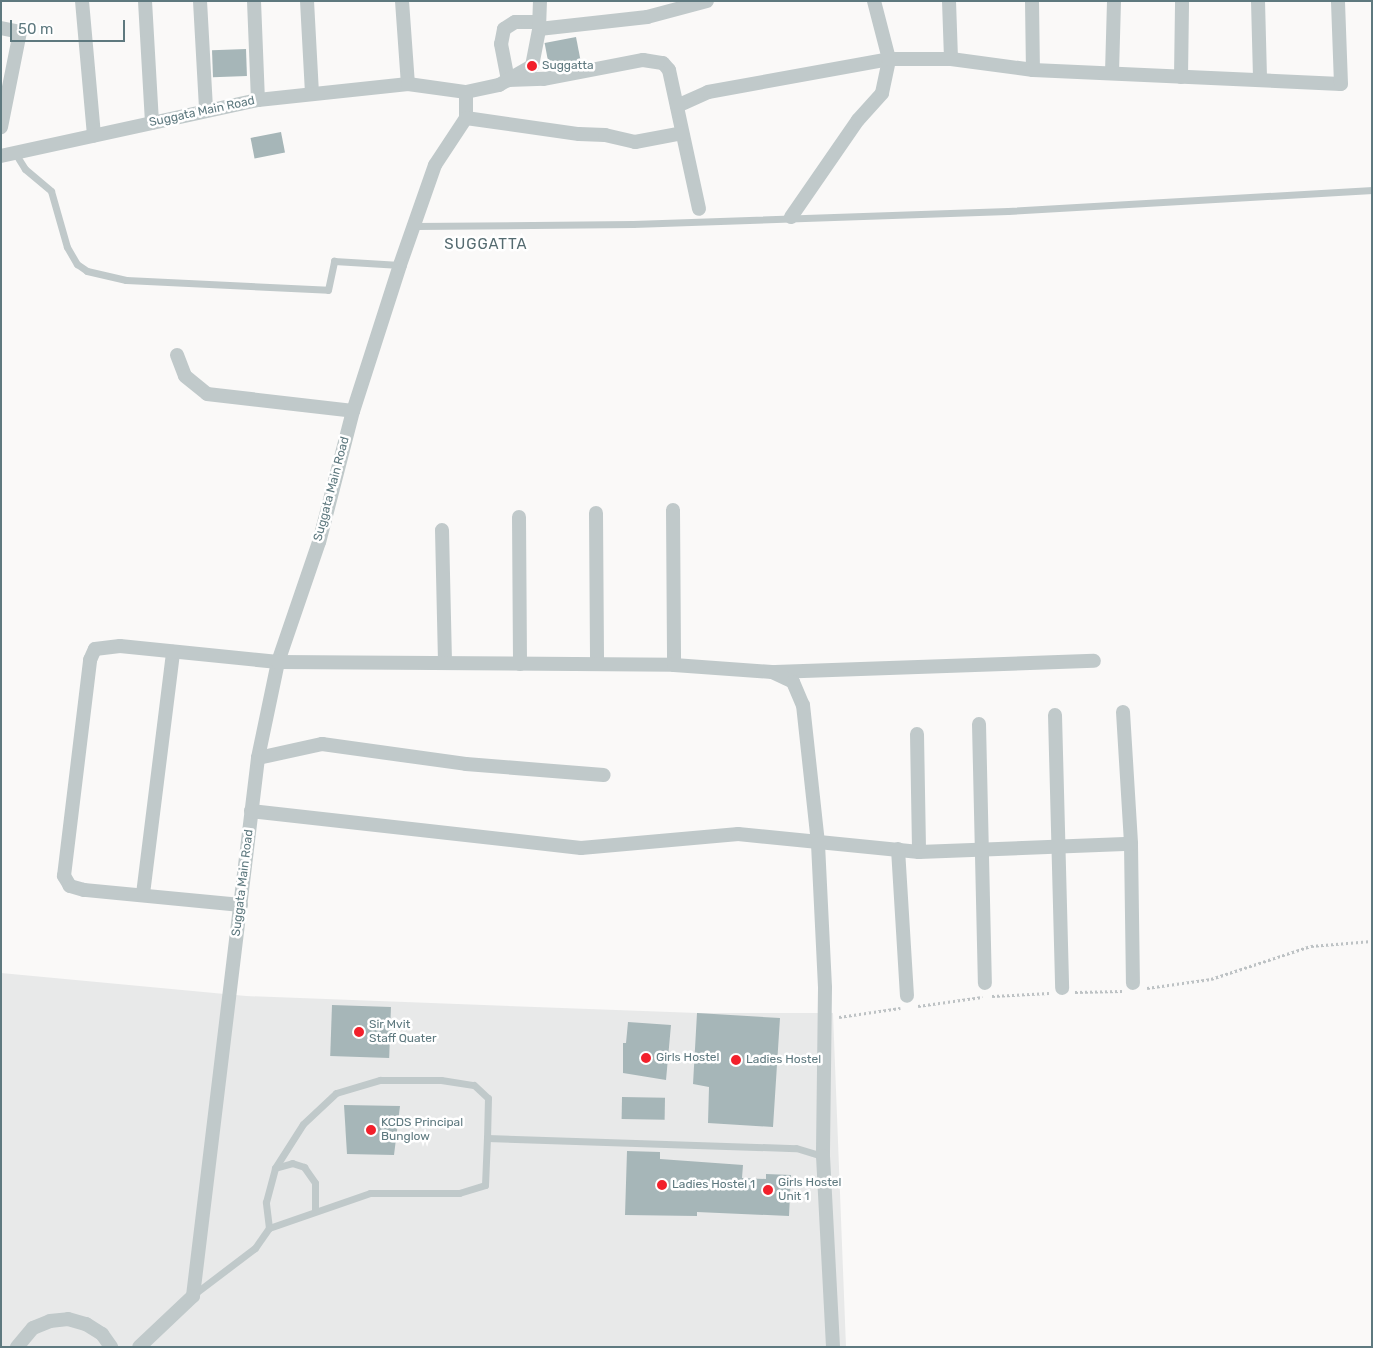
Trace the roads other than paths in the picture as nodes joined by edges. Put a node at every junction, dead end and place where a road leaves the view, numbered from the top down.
1 (82, 1) edge
2 (145, 1) edge
3 (200, 1) edge
4 (254, 1) edge
5 (307, 1) edge
6 (402, 1) edge
7 (540, 1) edge
8 (707, 1) edge
9 (874, 1) edge
10 (949, 1) edge
11 (1032, 1) edge
12 (1114, 1) edge
13 (1182, 1) edge
14 (1258, 1) edge
15 (1338, 1) edge
16 (539, 25) junction
17 (1, 28) edge
18 (889, 59) junction
19 (951, 59) junction
20 (1033, 70) junction
21 (1112, 73) junction
22 (1182, 77) junction
23 (508, 80) junction
24 (1260, 80) junction
25 (408, 84) junction
26 (466, 92) junction
27 (312, 94) junction
28 (258, 100) junction
29 (677, 106) junction
30 (206, 109) junction
31 (466, 118) junction
32 (152, 123) junction
33 (1, 127) edge
34 (682, 133) junction
35 (94, 135) junction
36 (8, 154) edge
37 (1372, 190) edge
38 (699, 209) dead end
39 (791, 217) junction
40 (415, 226) junction
41 (400, 265) junction
42 (177, 355) dead end
43 (353, 411) junction
44 (673, 510) dead end
45 (596, 513) dead end
46 (519, 517) dead end
47 (442, 530) dead end
48 (173, 652) junction
49 (1094, 661) dead end
50 (278, 662) junction
51 (445, 663) junction
52 (520, 664) junction
53 (597, 664) junction
54 (674, 665) junction
55 (772, 672) junction
56 (1123, 712) dead end
57 (1055, 715) dead end
58 (979, 724) dead end
59 (917, 734) dead end
60 (258, 758) junction
61 (604, 775) dead end
62 (251, 811) junction
63 (818, 844) junction
64 (1131, 844) junction
65 (1058, 845) junction
66 (982, 848) junction
67 (898, 849) junction
68 (919, 852) junction
69 (143, 894) junction
70 (241, 905) junction
71 (985, 983) dead end
72 (1134, 987) road end
73 (1061, 991) road end
74 (907, 996) dead end
75 (487, 1138) junction
76 (823, 1156) junction
77 (275, 1168) junction
78 (315, 1211) junction
79 (269, 1228) junction
80 (193, 1296) junction
81 (17, 1347) edge
82 (111, 1347) edge
83 (139, 1347) edge
84 (833, 1347) edge

1 - 35 street
2 - 32 street
3 - 30 street
4 - 28 street
5 - 27 street
6 - 25 street
7 - 16 street
8 - 16 street
9 - 18 street
10 - 19 street
11 - 20 street
12 - 21 street
13 - 22 street
14 - 24 street
15 - 24 street
16 - 23 street
16 - 23 street
17 - 33 street
18 - 19 street
18 - 29 street
18 - 39 street
19 - 20 street
20 - 21 street
21 - 22 street
22 - 24 street
23 - 26 street, Suggata Main Road
23 - 29 street
25 - 26 street, Suggata Main Road
25 - 27 street, Suggata Main Road
26 - 31 street
27 - 28 street, Suggata Main Road
28 - 30 street, Suggata Main Road
29 - 34 street
30 - 32 street, Suggata Main Road
31 - 34 street
31 - 40 street, Suggata Main Road
32 - 35 street, Suggata Main Road
34 - 38 street
35 - 36 street, Suggata Main Road
36 - 41 lane
37 - 39 lane
39 - 40 lane
40 - 41 street, Suggata Main Road
41 - 43 street, Suggata Main Road
42 - 43 street
43 - 50 street, Suggata Main Road
44 - 54 street
45 - 53 street
46 - 52 street
47 - 51 street
48 - 50 street
48 - 69 street
48 - 69 street
49 - 55 street
50 - 51 street
50 - 60 street, Suggata Main Road
51 - 52 street
52 - 53 street
53 - 54 street
54 - 55 street
55 - 63 street
56 - 64 street
57 - 65 street
58 - 66 street
59 - 68 street
60 - 61 street
60 - 62 street, Suggata Main Road
62 - 63 street
62 - 70 street, Suggata Main Road
63 - 67 street
63 - 76 street
64 - 65 street
64 - 72 street
65 - 66 street
65 - 73 street
66 - 68 street
66 - 71 street
67 - 68 street
67 - 74 street
69 - 70 street
70 - 80 street, Suggata Main Road
75 - 76 lane
75 - 77 lane
75 - 78 lane
76 - 84 street
77 - 78 lane
77 - 79 lane
78 - 79 lane
79 - 80 lane
80 - 83 street
81 - 82 street

